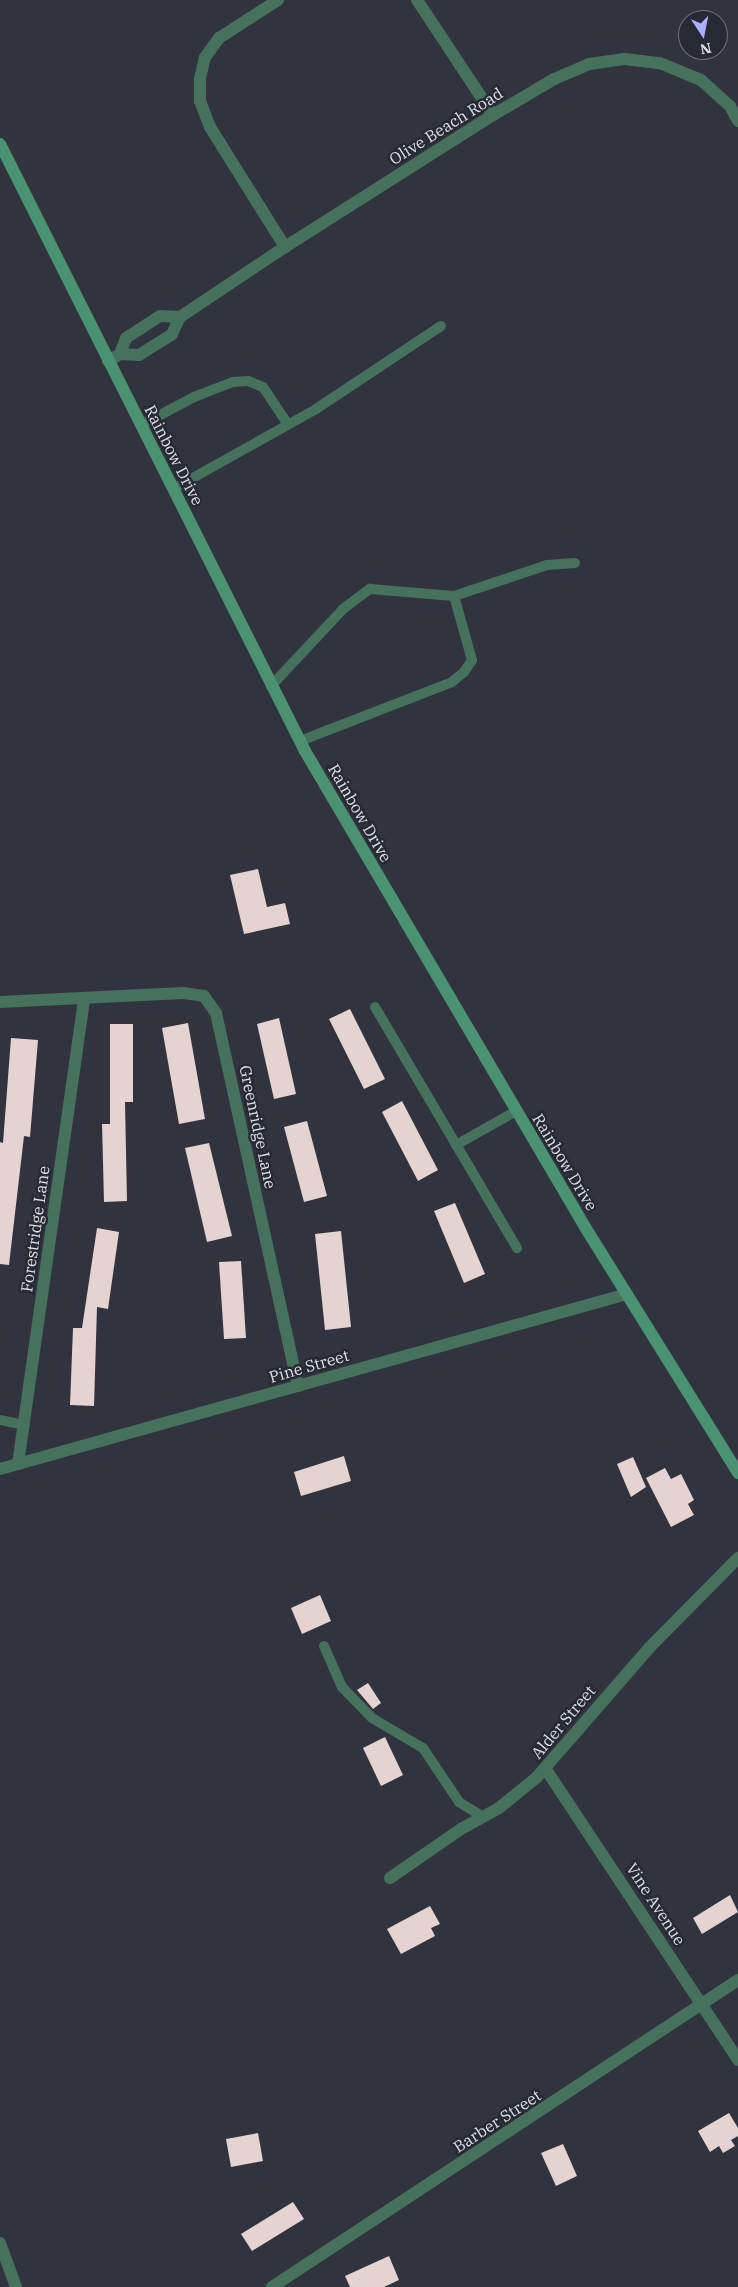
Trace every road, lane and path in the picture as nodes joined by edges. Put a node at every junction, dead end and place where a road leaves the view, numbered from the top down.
1 (278, 0) edge
2 (417, 0) edge
3 (493, 115) junction
4 (738, 121) edge
5 (0, 144) edge
6 (285, 247) junction
7 (180, 316) junction
8 (441, 326) dead end
9 (120, 354) junction
10 (108, 361) junction
11 (287, 423) junction
12 (140, 425) junction
13 (173, 489) junction
14 (576, 563) dead end
15 (454, 596) junction
16 (271, 686) junction
17 (300, 742) junction
18 (84, 998) junction
19 (0, 1002) edge
20 (375, 1007) dead end
21 (516, 1111) junction
22 (456, 1145) junction
23 (516, 1248) dead end
24 (627, 1294) junction
25 (298, 1386) junction
26 (0, 1420) edge
27 (24, 1425) junction
28 (18, 1464) junction
29 (0, 1469) edge
30 (738, 1473) edge
31 (738, 1558) edge
32 (324, 1646) dead end
33 (545, 1768) junction
34 (483, 1817) junction
35 (390, 1878) dead end
36 (738, 1980) edge
37 (702, 2004) junction
38 (738, 2060) edge
39 (0, 2243) edge
40 (16, 2287) edge
41 (272, 2287) edge

1 - 6 street
2 - 3 street
3 - 4 street, Olive Beach Road
3 - 6 street, Olive Beach Road
5 - 10 street, Rainbow Drive
6 - 7 street, Olive Beach Road
7 - 9 street, Olive Beach Road
7 - 9 street, Olive Beach Road
8 - 11 lane
9 - 10 street, Olive Beach Road
10 - 12 street, Rainbow Drive
11 - 12 lane
11 - 13 lane
12 - 13 street, Rainbow Drive
13 - 16 street, Rainbow Drive
14 - 15 lane
15 - 16 lane
15 - 17 lane
16 - 17 street, Rainbow Drive
17 - 21 street, Rainbow Drive
18 - 19 street, Greenridge Lane
18 - 25 street, Greenridge Lane
18 - 27 street, Forestridge Lane
20 - 22 lane
21 - 22 lane
21 - 24 street, Rainbow Drive
22 - 23 lane
24 - 25 street, Pine Street
24 - 30 street, Rainbow Drive
25 - 28 street, Pine Street
26 - 27 lane
27 - 28 street, Forestridge Lane
28 - 29 street, Pine Street
31 - 33 street, Alder Street
32 - 34 lane
33 - 34 street, Alder Street
33 - 37 street, Vine Avenue
34 - 35 street, Alder Street
36 - 37 street, Barber Street
37 - 38 street, Vine Avenue
37 - 41 street, Barber Street
39 - 40 street

